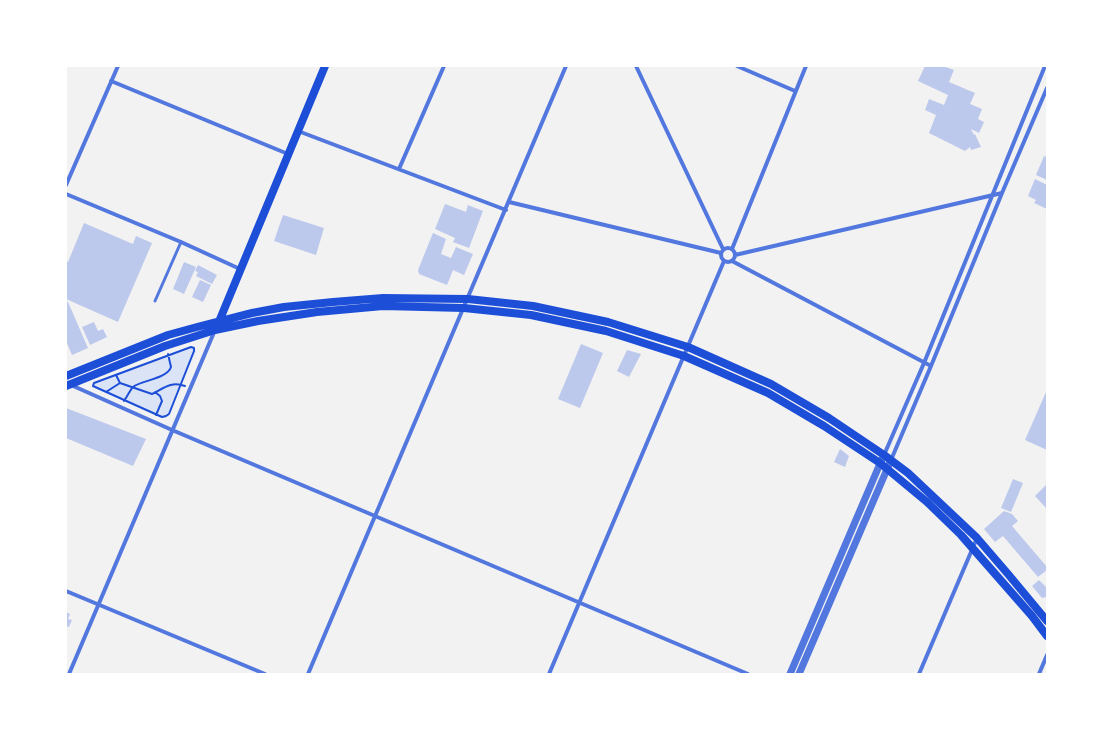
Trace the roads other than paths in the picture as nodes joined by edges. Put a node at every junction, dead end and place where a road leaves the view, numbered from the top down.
1 (118, 66) edge
2 (325, 66) edge
3 (444, 66) edge
4 (566, 66) edge
5 (636, 66) edge
6 (737, 66) edge
7 (806, 66) edge
8 (1045, 66) edge
9 (111, 81) junction
10 (1047, 88) edge
11 (795, 92) junction
12 (1030, 104) junction
13 (1039, 108) junction
14 (298, 131) junction
15 (288, 154) junction
16 (399, 169) junction
17 (66, 185) edge
18 (1002, 193) junction
19 (66, 194) edge
20 (992, 196) junction
21 (509, 202) junction
22 (506, 210) junction
23 (181, 242) junction
24 (732, 249) junction
25 (722, 251) junction
26 (735, 255) junction
27 (732, 260) junction
28 (724, 261) junction
29 (240, 269) junction
30 (468, 299) junction
31 (155, 301) dead end
32 (383, 302) junction
33 (464, 308) junction
34 (219, 320) junction
35 (608, 322) junction
36 (215, 330) junction
37 (606, 331) junction
38 (688, 347) junction
39 (136, 352) junction
40 (684, 356) junction
41 (924, 362) junction
42 (931, 366) junction
43 (66, 376) edge
44 (771, 384) junction
45 (67, 385) edge
46 (768, 393) junction
47 (172, 430) junction
48 (887, 457) junction
49 (884, 466) junction
50 (376, 516) junction
51 (977, 538) junction
52 (973, 548) junction
53 (844, 559) junction
54 (66, 591) edge
55 (580, 603) junction
56 (99, 604) junction
57 (1047, 621) edge
58 (1047, 636) edge
59 (1047, 655) edge
60 (69, 674) edge
61 (265, 674) edge
62 (308, 674) edge
63 (549, 674) edge
64 (748, 674) edge
65 (790, 674) edge
66 (799, 674) edge
67 (919, 674) edge
68 (1039, 674) edge

1 - 9 street
2 - 14 main road
3 - 16 street
4 - 21 street
5 - 25 street
6 - 11 street
7 - 11 street
8 - 12 street
9 - 15 street
9 - 17 street
10 - 13 street
11 - 24 street
12 - 13 street
12 - 20 street
13 - 18 street
14 - 15 main road
14 - 16 street
15 - 29 main road
16 - 22 street
18 - 20 street
18 - 42 street
19 - 23 street
20 - 26 street
20 - 41 street
21 - 22 street
21 - 25 street
22 - 30 street
23 - 29 street
23 - 31 lane
24 - 25 street
24 - 26 street
25 - 28 street
26 - 27 street
27 - 28 street
27 - 41 street
28 - 38 street
29 - 34 main road
30 - 32 main road
30 - 33 street
30 - 35 main road
32 - 33 main road
32 - 34 main road
32 - 36 main road
33 - 37 main road
33 - 50 street
34 - 36 main road
34 - 39 main road
35 - 37 main road
35 - 38 main road
36 - 39 main road
36 - 47 street
37 - 40 main road
38 - 40 street
38 - 44 main road
39 - 43 main road
39 - 45 main road
40 - 46 main road
40 - 55 street
41 - 42 street
41 - 48 street
42 - 48 street
44 - 46 main road
44 - 48 main road
45 - 47 street
46 - 49 main road
47 - 50 street
47 - 56 street
48 - 49 street
48 - 51 main road
49 - 52 main road
49 - 53 street
50 - 55 street
50 - 62 street
51 - 52 street
51 - 57 main road
52 - 58 main road
52 - 67 street
53 - 65 street
53 - 66 street
54 - 56 street
55 - 63 street
55 - 64 street
56 - 60 street
56 - 61 street
59 - 68 street

